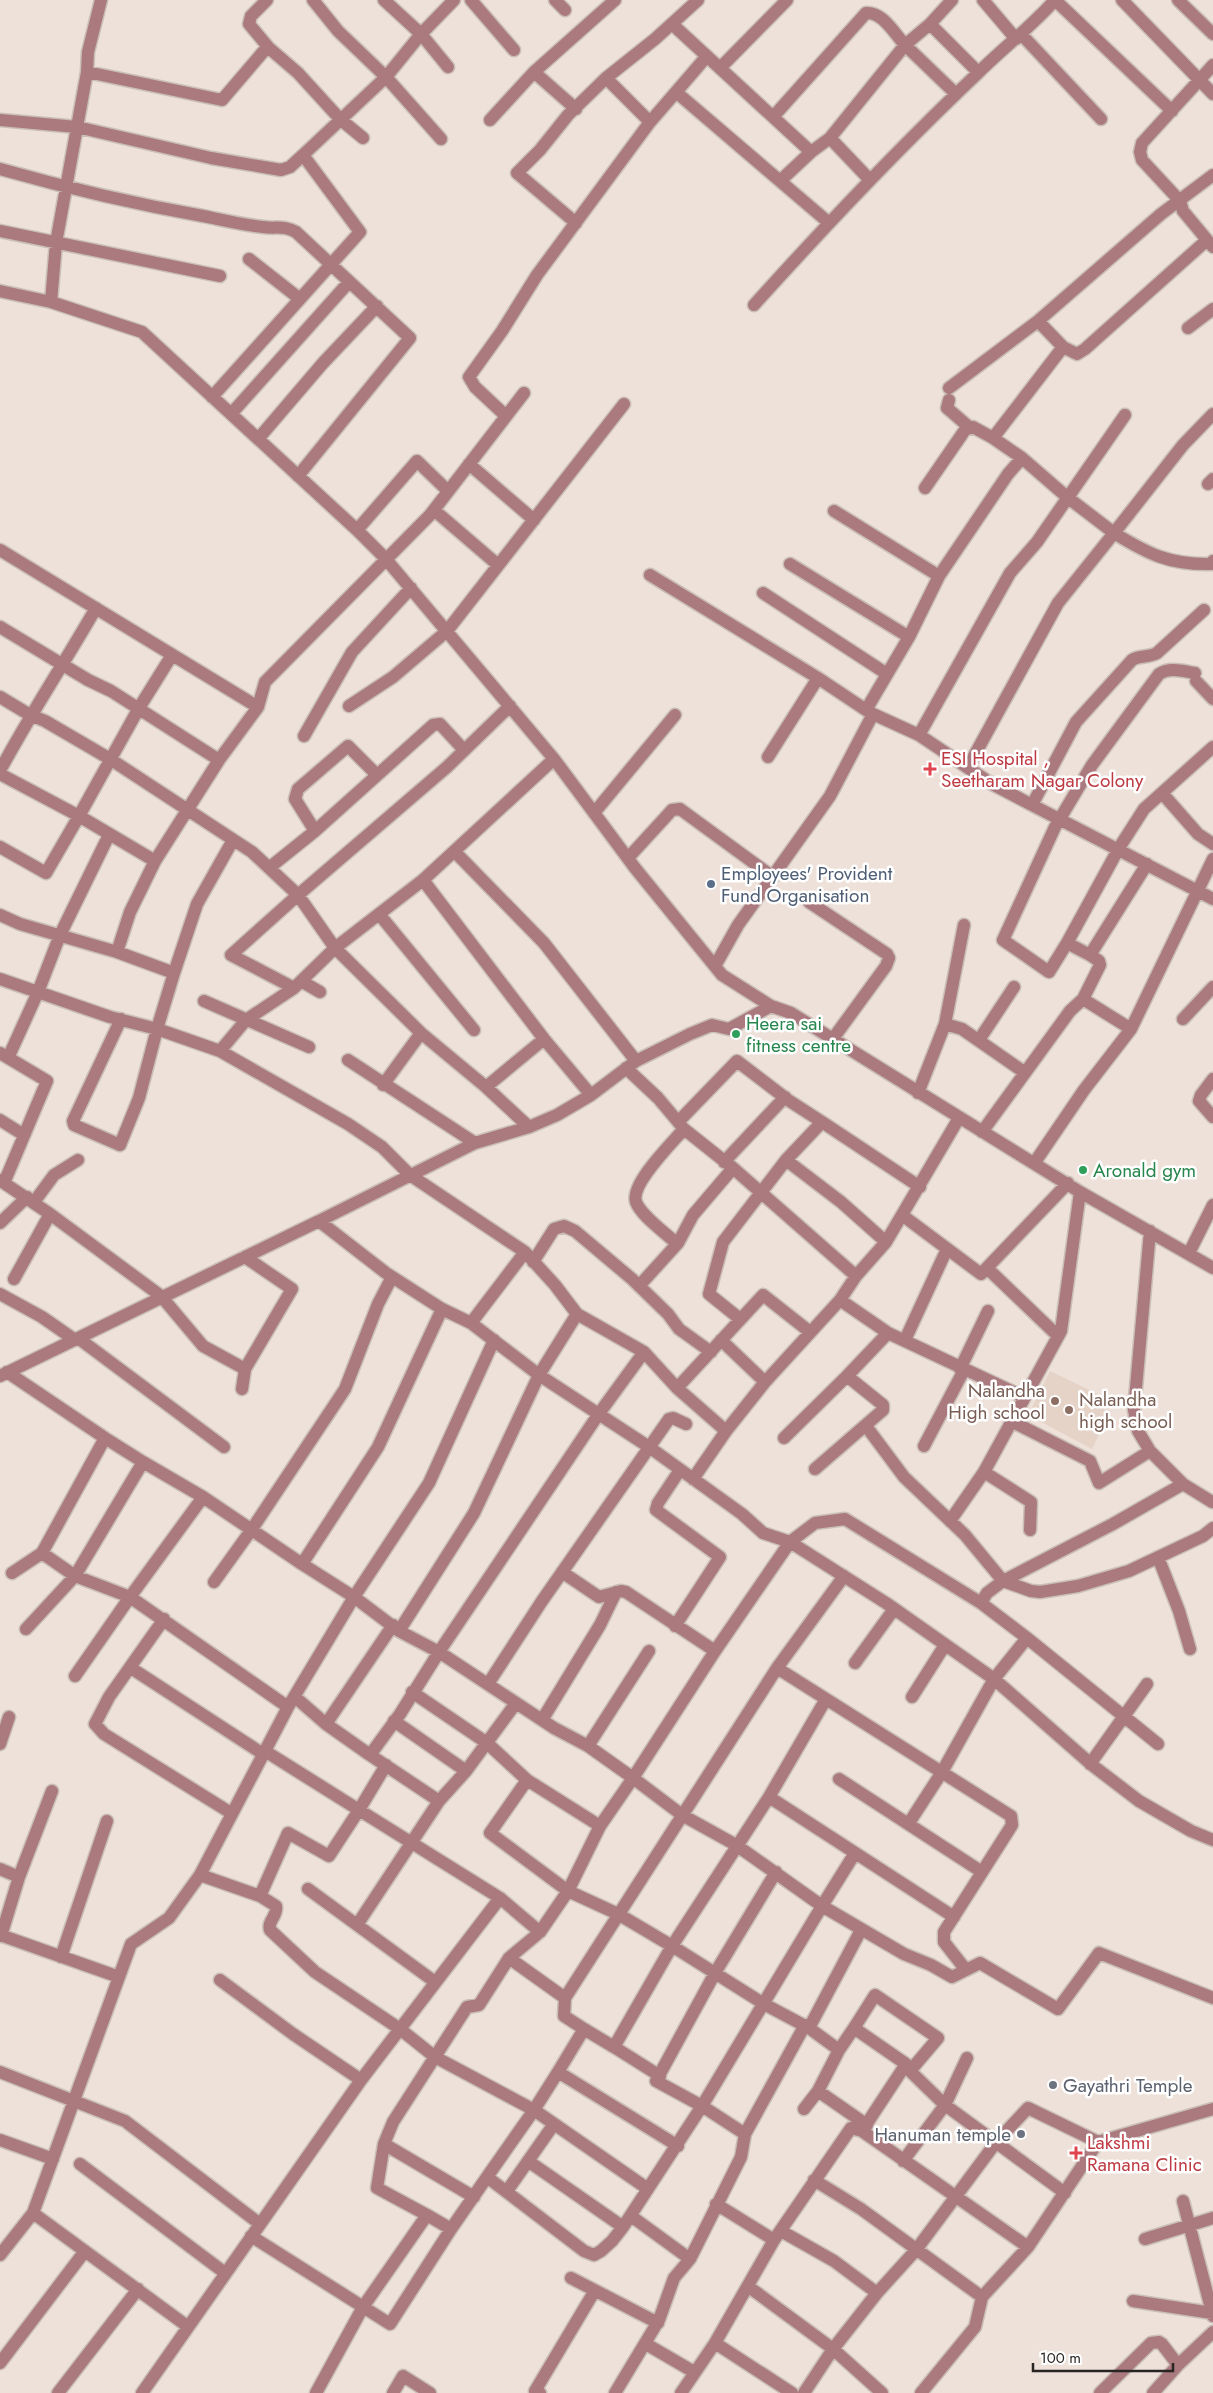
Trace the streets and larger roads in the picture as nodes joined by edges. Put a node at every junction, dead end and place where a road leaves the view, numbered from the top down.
1 (101, 0) edge
2 (267, 0) edge
3 (312, 0) edge
4 (384, 0) edge
5 (454, 0) edge
6 (471, 0) edge
7 (555, 0) edge
8 (615, 0) edge
9 (698, 0) edge
10 (787, 0) edge
11 (952, 0) edge
12 (983, 0) edge
13 (1122, 0) edge
14 (1178, 0) edge
15 (1052, 1) edge
16 (565, 10) dead end
17 (672, 24) junction
18 (930, 24) junction
19 (421, 34) junction
20 (1213, 34) edge
21 (1018, 37) junction
22 (904, 45) junction
23 (269, 48) junction
24 (514, 50) dead end
25 (707, 56) junction
26 (1213, 65) edge
27 (448, 67) dead end
28 (720, 68) junction
29 (87, 72) junction
30 (534, 72) junction
31 (978, 72) junction
32 (386, 77) junction
33 (606, 78) junction
34 (1199, 79) junction
35 (676, 92) junction
36 (956, 94) junction
37 (1213, 94) edge
38 (576, 109) junction
39 (1172, 111) junction
40 (773, 117) junction
41 (340, 119) junction
42 (1101, 119) dead end
43 (0, 120) edge
44 (490, 120) dead end
45 (650, 122) junction
46 (77, 127) junction
47 (363, 138) dead end
48 (830, 138) junction
49 (441, 139) dead end
50 (810, 152) junction
51 (303, 155) junction
52 (0, 169) edge
53 (1213, 174) edge
54 (870, 180) junction
55 (780, 181) junction
56 (66, 188) junction
57 (1180, 201) junction
58 (828, 222) junction
59 (576, 223) junction
60 (0, 231) edge
61 (1210, 243) edge
62 (56, 244) junction
63 (249, 259) dead end
64 (330, 266) junction
65 (220, 276) dead end
66 (350, 282) junction
67 (0, 291) edge
68 (300, 299) junction
69 (51, 302) junction
70 (754, 305) dead end
71 (377, 306) junction
72 (1213, 309) edge
73 (1038, 321) junction
74 (1188, 328) dead end
75 (1063, 347) junction
76 (524, 393) dead end
77 (212, 397) junction
78 (624, 404) dead end
79 (231, 414) junction
80 (1213, 414) edge
81 (506, 416) junction
82 (1125, 416) dead end
83 (969, 427) junction
84 (993, 438) junction
85 (258, 439) junction
86 (1022, 458) junction
87 (469, 464) junction
88 (298, 476) junction
89 (925, 488) dead end
90 (448, 491) junction
91 (1066, 497) junction
92 (434, 510) junction
93 (834, 511) dead end
94 (534, 520) junction
95 (357, 530) junction
96 (1114, 533) junction
97 (0, 550) edge
98 (385, 558) junction
99 (790, 564) dead end
100 (1212, 564) edge
101 (498, 565) junction
102 (650, 575) dead end
103 (939, 576) junction
104 (411, 588) junction
105 (763, 593) dead end
106 (96, 608) junction
107 (1204, 610) dead end
108 (0, 628) edge
109 (447, 631) junction
110 (909, 637) junction
111 (172, 655) junction
112 (64, 664) junction
113 (887, 674) junction
114 (818, 678) junction
115 (0, 697) edge
116 (1213, 699) edge
117 (349, 706) dead end
118 (510, 706) junction
119 (258, 707) junction
120 (139, 708) junction
121 (870, 712) junction
122 (30, 715) junction
123 (675, 715) dead end
124 (919, 735) junction
125 (304, 736) dead end
126 (1213, 747) edge
127 (464, 750) junction
128 (768, 757) dead end
129 (554, 758) junction
130 (110, 759) junction
131 (219, 760) junction
132 (968, 767) junction
133 (0, 770) edge
134 (377, 774) junction
135 (1162, 793) junction
136 (1032, 805) junction
137 (188, 809) junction
138 (594, 813) junction
139 (78, 816) junction
140 (1061, 818) junction
141 (315, 830) junction
142 (109, 835) junction
143 (234, 840) junction
144 (1213, 844) edge
145 (0, 848) edge
146 (1119, 848) junction
147 (454, 852) junction
148 (628, 858) junction
149 (1213, 860) edge
150 (155, 862) junction
151 (1147, 864) junction
152 (269, 868) junction
153 (773, 877) junction
154 (423, 880) junction
155 (1198, 890) junction
156 (298, 895) junction
157 (1213, 899) edge
158 (809, 902) dead end
159 (379, 914) junction
160 (0, 915) edge
161 (964, 925) dead end
162 (60, 935) junction
163 (1067, 943) junction
164 (336, 948) junction
165 (117, 952) junction
166 (1090, 955) junction
167 (715, 966) junction
168 (174, 973) junction
169 (0, 978) edge
170 (298, 984) junction
171 (1014, 987) dead end
172 (1213, 987) edge
173 (38, 992) junction
174 (320, 992) dead end
175 (1084, 999) junction
176 (204, 1002) dead end
177 (772, 1006) junction
178 (121, 1019) junction
179 (246, 1020) junction
180 (1183, 1020) dead end
181 (945, 1024) junction
182 (157, 1029) junction
183 (474, 1030) dead end
184 (1131, 1030) junction
185 (421, 1033) junction
186 (544, 1040) junction
187 (832, 1040) junction
188 (979, 1040) junction
189 (310, 1047) dead end
190 (220, 1051) junction
191 (4, 1055) edge
192 (348, 1060) dead end
193 (631, 1064) junction
194 (1024, 1072) junction
195 (1213, 1079) edge
196 (383, 1085) junction
197 (486, 1087) junction
198 (918, 1093) junction
199 (591, 1095) junction
200 (785, 1098) junction
201 (1213, 1117) edge
202 (959, 1118) junction
203 (0, 1120) edge
204 (822, 1122) junction
205 (681, 1126) junction
206 (529, 1127) junction
207 (982, 1132) junction
208 (24, 1135) junction
209 (475, 1143) junction
210 (78, 1160) dead end
211 (786, 1160) junction
212 (1035, 1162) junction
213 (729, 1165) junction
214 (410, 1175) junction
215 (2, 1181) edge
216 (1068, 1184) junction
217 (920, 1187) junction
218 (760, 1192) junction
219 (1080, 1192) junction
220 (30, 1200) junction
221 (1213, 1205) edge
222 (50, 1214) junction
223 (902, 1215) junction
224 (319, 1221) junction
225 (0, 1223) edge
226 (1150, 1231) junction
227 (886, 1242) junction
228 (676, 1244) junction
229 (949, 1250) junction
230 (1189, 1253) junction
231 (246, 1257) junction
232 (529, 1257) junction
233 (987, 1268) junction
234 (1213, 1268) edge
235 (856, 1276) junction
236 (392, 1277) junction
237 (14, 1279) dead end
238 (639, 1286) junction
239 (0, 1294) edge
240 (161, 1296) junction
241 (840, 1300) junction
242 (442, 1309) junction
243 (988, 1312) dead end
244 (577, 1314) junction
245 (740, 1319) junction
246 (471, 1323) junction
247 (810, 1332) junction
248 (888, 1333) junction
249 (1058, 1336) junction
250 (77, 1339) junction
251 (494, 1340) junction
252 (721, 1340) junction
253 (905, 1340) junction
254 (644, 1352) junction
255 (711, 1352) junction
256 (245, 1369) junction
257 (962, 1369) junction
258 (3, 1374) edge
259 (539, 1375) junction
260 (847, 1376) junction
261 (765, 1382) junction
262 (677, 1388) junction
263 (242, 1389) dead end
264 (1024, 1398) junction
265 (598, 1415) junction
266 (1011, 1421) junction
267 (686, 1424) dead end
268 (866, 1426) junction
269 (726, 1431) junction
270 (105, 1438) junction
271 (784, 1438) dead end
272 (924, 1446) dead end
273 (224, 1447) dead end
274 (649, 1447) junction
275 (1150, 1451) junction
276 (143, 1462) junction
277 (814, 1469) dead end
278 (680, 1470) junction
279 (984, 1472) junction
280 (693, 1479) junction
281 (1183, 1484) junction
282 (202, 1497) junction
283 (1212, 1501) edge
284 (950, 1521) junction
285 (1213, 1528) edge
286 (252, 1529) junction
287 (1030, 1530) dead end
288 (790, 1542) junction
289 (42, 1553) junction
290 (1158, 1557) junction
291 (302, 1564) junction
292 (562, 1572) junction
293 (12, 1573) dead end
294 (75, 1576) junction
295 (844, 1576) junction
296 (1002, 1581) junction
297 (214, 1582) dead end
298 (616, 1592) junction
299 (130, 1597) junction
300 (354, 1597) junction
301 (981, 1603) junction
302 (894, 1609) junction
303 (164, 1619) junction
304 (674, 1626) junction
305 (396, 1628) junction
306 (26, 1629) dead end
307 (1027, 1638) junction
308 (946, 1645) junction
309 (1190, 1649) dead end
310 (649, 1651) dead end
311 (715, 1651) junction
312 (439, 1652) junction
313 (855, 1663) dead end
314 (131, 1668) junction
315 (777, 1668) junction
316 (75, 1676) dead end
317 (994, 1679) junction
318 (488, 1684) junction
319 (1147, 1684) dead end
320 (412, 1692) junction
321 (912, 1697) dead end
322 (826, 1699) junction
323 (291, 1702) junction
324 (516, 1703) junction
325 (1124, 1717) junction
326 (9, 1718) dead end
327 (542, 1720) junction
328 (394, 1721) junction
329 (326, 1724) junction
330 (487, 1743) junction
331 (0, 1744) edge
332 (1158, 1744) dead end
333 (588, 1746) junction
334 (264, 1753) junction
335 (370, 1755) junction
336 (1090, 1764) junction
337 (386, 1765) junction
338 (466, 1771) junction
339 (942, 1772) junction
340 (633, 1778) junction
341 (527, 1780) junction
342 (838, 1780) dead end
343 (52, 1792) dead end
344 (769, 1797) junction
345 (439, 1802) junction
346 (359, 1810) junction
347 (232, 1813) junction
348 (682, 1815) junction
349 (107, 1822) dead end
350 (909, 1823) junction
351 (600, 1826) junction
352 (1213, 1840) edge
353 (413, 1842) junction
354 (736, 1845) junction
355 (855, 1853) junction
356 (0, 1870) edge
357 (776, 1872) junction
358 (982, 1872) junction
359 (200, 1875) junction
360 (19, 1877) junction
361 (308, 1889) dead end
362 (568, 1891) junction
363 (260, 1896) junction
364 (500, 1898) junction
365 (822, 1906) junction
366 (618, 1914) junction
367 (954, 1917) junction
368 (357, 1925) junction
369 (861, 1930) junction
370 (540, 1932) junction
371 (1, 1936) edge
372 (672, 1946) junction
373 (61, 1957) junction
374 (509, 1958) junction
375 (966, 1970) junction
376 (715, 1973) junction
377 (119, 1977) junction
378 (220, 1980) dead end
379 (435, 1982) junction
380 (565, 1998) junction
381 (1213, 1998) edge
382 (764, 2004) junction
383 (807, 2026) junction
384 (854, 2028) junction
385 (400, 2029) junction
386 (584, 2029) junction
387 (614, 2047) junction
388 (839, 2050) junction
389 (435, 2057) junction
390 (967, 2058) dead end
391 (908, 2068) junction
392 (0, 2072) edge
393 (558, 2072) junction
394 (660, 2076) junction
395 (361, 2080) junction
396 (818, 2091) junction
397 (75, 2100) junction
398 (945, 2105) junction
399 (702, 2106) junction
400 (804, 2109) dead end
401 (1213, 2109) edge
402 (534, 2110) junction
403 (554, 2124) junction
404 (864, 2128) junction
405 (745, 2134) junction
406 (0, 2140) edge
407 (997, 2141) junction
408 (1098, 2142) junction
409 (384, 2144) junction
410 (678, 2146) junction
411 (53, 2159) junction
412 (528, 2161) junction
413 (903, 2161) junction
414 (80, 2164) dead end
415 (487, 2177) junction
416 (814, 2180) junction
417 (648, 2189) junction
418 (507, 2191) junction
419 (1065, 2193) junction
420 (474, 2197) junction
421 (955, 2198) junction
422 (1183, 2200) dead end
423 (716, 2204) junction
424 (33, 2213) junction
425 (427, 2216) junction
426 (1213, 2218) edge
427 (627, 2221) junction
428 (260, 2224) junction
429 (1189, 2226) junction
430 (451, 2229) junction
431 (777, 2235) junction
432 (251, 2236) junction
433 (1145, 2239) dead end
434 (1028, 2247) junction
435 (916, 2250) junction
436 (85, 2251) junction
437 (0, 2255) edge
438 (690, 2259) junction
439 (225, 2273) junction
440 (571, 2278) dead end
441 (749, 2287) junction
442 (138, 2289) junction
443 (594, 2292) junction
444 (877, 2293) junction
445 (982, 2297) junction
446 (1133, 2302) dead end
447 (363, 2307) junction
448 (1213, 2314) edge
449 (658, 2323) junction
450 (187, 2326) junction
451 (1213, 2332) edge
452 (715, 2343) junction
453 (646, 2344) junction
454 (833, 2349) junction
455 (0, 2363) edge
456 (1178, 2365) junction
457 (694, 2372) junction
458 (319, 2392) edge
459 (536, 2392) edge
460 (58, 2393) edge
461 (142, 2393) edge
462 (393, 2393) edge
463 (430, 2393) edge
464 (615, 2393) edge
465 (681, 2393) edge
466 (792, 2393) edge
467 (804, 2393) edge
468 (882, 2393) edge
469 (921, 2393) edge
470 (1100, 2393) edge
471 (1153, 2393) edge

1 - 29 street
2 - 23 street
3 - 32 street
4 - 19 street
5 - 19 street
6 - 24 street
7 - 16 street
8 - 30 street
9 - 17 street
10 - 28 street
11 - 18 street
12 - 21 street
13 - 34 street
14 - 20 street
15 - 21 street
15 - 39 street
17 - 25 street
17 - 33 street
18 - 22 street
18 - 31 street
19 - 27 street
19 - 32 street
21 - 31 street
21 - 42 street
22 - 36 street
22 - 40 street
22 - 48 street
23 - 29 street
23 - 41 street
25 - 28 street
25 - 35 street
26 - 34 street
28 - 40 street
29 - 46 street
30 - 38 street
30 - 44 street
31 - 36 street
32 - 41 street
32 - 49 street
33 - 38 street
33 - 45 street
34 - 37 street
34 - 39 street
35 - 45 street
35 - 55 street
36 - 54 street
38 - 59 street
39 - 57 street
40 - 50 street
41 - 47 street
41 - 51 street
43 - 46 street
45 - 59 street
46 - 51 street
46 - 56 street
48 - 50 street
48 - 54 street
50 - 55 street
51 - 64 street
52 - 56 street
53 - 57 street
54 - 58 street
55 - 58 street
56 - 62 street
56 - 64 street
57 - 61 street
57 - 73 street
58 - 70 street
59 - 81 street
60 - 62 street
61 - 75 street
62 - 65 street
62 - 69 street
63 - 68 street
64 - 66 street
64 - 68 street
66 - 71 street
66 - 79 street
67 - 69 street
68 - 77 street
69 - 77 street
71 - 85 street
71 - 88 street
72 - 74 street
73 - 75 street
73 - 83 street
75 - 84 street
76 - 81 street
77 - 79 street
78 - 94 street
79 - 85 street
80 - 96 street
81 - 87 street
82 - 91 street
83 - 84 street
83 - 89 street
84 - 86 street
85 - 88 street
86 - 91 street
86 - 103 street
87 - 90 street
87 - 94 street
88 - 95 street
90 - 92 street
90 - 95 street
91 - 96 street
91 - 124 street
92 - 98 street
92 - 101 street
93 - 103 street
94 - 101 street
95 - 98 street
96 - 100 street
96 - 132 street
97 - 106 street
98 - 104 street
98 - 119 street
99 - 110 street
101 - 109 street
102 - 114 street
103 - 110 street
104 - 109 street
104 - 125 street
105 - 113 street
106 - 111 street
106 - 112 street
107 - 136 street
108 - 112 street
109 - 117 street
109 - 118 street
110 - 113 street
111 - 119 street
111 - 120 street
112 - 120 street
112 - 122 street
113 - 121 street
114 - 121 street
114 - 128 street
115 - 122 street
116 - 140 street
118 - 127 street
118 - 129 street
119 - 131 street
120 - 130 street
120 - 131 street
121 - 124 street
121 - 153 street
122 - 130 street
122 - 133 street
123 - 138 street
124 - 132 street
126 - 135 street
127 - 134 street
127 - 156 street
129 - 138 street
129 - 147 street
130 - 137 street
130 - 139 street
131 - 137 street
132 - 136 street
133 - 139 street
134 - 141 street
134 - 141 street
135 - 144 street
135 - 146 street
136 - 140 street
137 - 143 street
137 - 150 street
138 - 148 street
139 - 142 street
139 - 145 street
140 - 146 street
140 - 163 street
141 - 152 street
142 - 150 street
142 - 162 street
143 - 152 street
143 - 168 street
146 - 151 street
146 - 163 street
147 - 154 street
147 - 193 street
148 - 153 street
148 - 167 street
149 - 155 street
150 - 165 street
151 - 155 street
151 - 166 street
152 - 156 street
153 - 167 street
154 - 159 street
154 - 186 street
155 - 157 street
155 - 184 street
156 - 164 street
156 - 170 street
158 - 187 street
159 - 164 street
159 - 183 street
160 - 162 street
161 - 181 street
162 - 165 street
162 - 173 street
163 - 166 street
164 - 170 street
164 - 185 street
165 - 168 street
166 - 175 street
167 - 177 street
168 - 182 street
169 - 173 street
170 - 174 street
170 - 179 street
171 - 188 street
172 - 180 street
173 - 178 street
173 - 191 street
175 - 184 street
175 - 194 street
176 - 179 street
177 - 187 street
177 - 193 street
178 - 182 street
178 - 182 street
179 - 189 street
179 - 190 street
181 - 188 street
181 - 198 street
182 - 190 street
184 - 212 street
185 - 196 street
185 - 197 street
186 - 197 street
186 - 199 street
187 - 198 street
188 - 194 street
190 - 214 street
191 - 208 street
192 - 196 street
193 - 199 street
193 - 205 street
194 - 207 street
195 - 201 street
196 - 209 street
197 - 206 street
198 - 202 street
199 - 206 street
200 - 204 street
200 - 205 street
200 - 213 street
202 - 207 street
202 - 217 street
203 - 208 street
204 - 211 street
204 - 217 street
205 - 213 street
205 - 228 street
206 - 209 street
207 - 212 street
208 - 215 street
209 - 214 street
210 - 220 street
211 - 218 street
211 - 227 street
212 - 216 street
213 - 218 street
213 - 228 street
214 - 224 street
214 - 232 street
215 - 220 street
216 - 219 street
216 - 233 street
217 - 223 street
218 - 235 street
218 - 245 street
219 - 226 street
219 - 249 street
220 - 222 street
220 - 225 street
221 - 230 street
222 - 237 street
222 - 240 street
223 - 227 street
223 - 229 street
224 - 231 street
224 - 236 street
226 - 230 street
226 - 275 street
227 - 235 street
228 - 238 street
229 - 233 street
229 - 253 street
230 - 234 street
231 - 240 street
231 - 256 street
232 - 238 street
232 - 244 street
232 - 246 street
233 - 249 street
235 - 241 street
236 - 242 street
236 - 286 street
238 - 255 street
239 - 250 street
240 - 250 street
240 - 256 street
241 - 247 street
241 - 248 street
242 - 246 street
242 - 291 street
243 - 257 street
244 - 254 street
244 - 259 street
245 - 247 street
245 - 252 street
246 - 251 street
247 - 261 street
248 - 253 street
248 - 260 street
249 - 264 street
250 - 258 street
250 - 273 street
251 - 259 street
251 - 300 street
252 - 255 street
252 - 261 street
253 - 257 street
254 - 262 street
254 - 265 street
255 - 262 street
256 - 263 street
257 - 264 street
257 - 272 street
258 - 270 street
259 - 265 street
259 - 305 street
260 - 268 street
260 - 271 street
261 - 269 street
262 - 269 street
264 - 266 street
265 - 274 street
265 - 312 street
266 - 275 street
266 - 279 street
267 - 274 street
268 - 277 street
268 - 284 street
269 - 280 street
270 - 276 street
270 - 289 street
274 - 278 street
274 - 292 street
275 - 281 street
276 - 282 street
276 - 294 street
278 - 280 street
278 - 304 street
279 - 284 street
279 - 287 street
280 - 288 street
281 - 283 street
281 - 296 street
282 - 286 street
282 - 299 street
284 - 296 street
285 - 290 street
286 - 291 street
286 - 297 street
288 - 295 street
288 - 301 street
288 - 311 street
289 - 293 street
289 - 294 street
290 - 296 street
290 - 309 street
291 - 300 street
292 - 298 street
292 - 318 street
294 - 299 street
294 - 306 street
295 - 302 street
295 - 315 street
296 - 301 street
298 - 304 street
298 - 327 street
299 - 303 street
299 - 316 street
300 - 305 street
300 - 323 street
301 - 307 street
302 - 308 street
302 - 313 street
303 - 314 street
303 - 323 street
304 - 311 street
305 - 312 street
305 - 329 street
307 - 317 street
307 - 325 street
308 - 317 street
308 - 321 street
310 - 333 street
311 - 340 street
312 - 318 street
312 - 320 street
314 - 334 street
314 - 347 street
315 - 322 street
315 - 348 street
317 - 336 street
317 - 339 street
318 - 324 street
319 - 325 street
320 - 328 street
320 - 330 street
322 - 339 street
322 - 344 street
323 - 329 street
323 - 334 street
324 - 327 street
324 - 330 street
325 - 332 street
325 - 336 street
326 - 331 street
327 - 333 street
328 - 335 street
328 - 338 street
329 - 335 street
330 - 338 street
330 - 341 street
333 - 340 street
334 - 346 street
334 - 347 street
335 - 337 street
336 - 352 street
337 - 345 street
337 - 346 street
338 - 345 street
339 - 350 street
339 - 358 street
340 - 348 street
340 - 351 street
341 - 351 street
341 - 362 street
342 - 350 street
343 - 360 street
344 - 354 street
344 - 355 street
345 - 353 street
346 - 353 street
346 - 363 street
347 - 359 street
348 - 354 street
348 - 366 street
349 - 373 street
350 - 358 street
351 - 362 street
353 - 364 street
353 - 368 street
354 - 357 street
354 - 372 street
355 - 365 street
355 - 367 street
356 - 360 street
357 - 365 street
357 - 376 street
358 - 367 street
359 - 363 street
359 - 377 street
360 - 371 street
361 - 368 street
362 - 366 street
362 - 370 street
363 - 385 street
364 - 370 street
364 - 379 street
365 - 369 street
365 - 382 street
366 - 372 street
366 - 380 street
367 - 375 street
368 - 379 street
369 - 375 street
369 - 383 street
370 - 374 street
371 - 373 street
372 - 376 street
372 - 387 street
373 - 377 street
374 - 380 street
374 - 389 street
375 - 381 street
376 - 382 street
376 - 394 street
377 - 397 street
378 - 395 street
379 - 385 street
380 - 386 street
382 - 383 street
382 - 399 street
383 - 388 street
383 - 405 street
384 - 388 street
384 - 391 street
384 - 391 street
385 - 389 street
385 - 395 street
386 - 387 street
386 - 393 street
387 - 394 street
388 - 396 street
389 - 402 street
389 - 409 street
390 - 398 street
391 - 398 street
391 - 404 street
392 - 397 street
393 - 402 street
393 - 410 street
394 - 399 street
395 - 428 street
396 - 400 street
396 - 404 street
397 - 411 street
397 - 428 street
398 - 407 street
398 - 413 street
399 - 405 street
399 - 410 street
401 - 408 street
402 - 403 street
402 - 415 street
403 - 412 street
403 - 417 street
404 - 413 street
404 - 416 street
405 - 423 street
406 - 411 street
407 - 408 street
407 - 419 street
407 - 421 street
408 - 419 street
409 - 420 street
409 - 425 street
410 - 417 street
411 - 424 street
412 - 418 street
412 - 427 street
413 - 421 street
414 - 439 street
415 - 418 street
415 - 420 street
416 - 431 street
416 - 435 street
417 - 427 street
418 - 427 street
419 - 434 street
420 - 430 street
421 - 434 street
421 - 435 street
422 - 429 street
423 - 431 street
423 - 438 street
424 - 436 street
424 - 437 street
425 - 430 street
425 - 447 street
426 - 429 street
427 - 438 street
428 - 432 street
429 - 433 street
429 - 448 street
430 - 447 street
431 - 441 street
431 - 444 street
432 - 439 street
432 - 447 street
434 - 445 street
435 - 444 street
435 - 445 street
436 - 442 street
436 - 455 street
438 - 449 street
439 - 450 street
440 - 443 street
441 - 452 street
441 - 454 street
442 - 450 street
442 - 460 street
443 - 449 street
443 - 459 street
444 - 454 street
445 - 469 street
446 - 448 street
447 - 458 street
449 - 453 street
450 - 461 street
451 - 456 street
452 - 457 street
452 - 466 street
453 - 457 street
453 - 464 street
454 - 467 street
454 - 468 street
456 - 470 street
456 - 471 street
457 - 465 street
462 - 463 street

